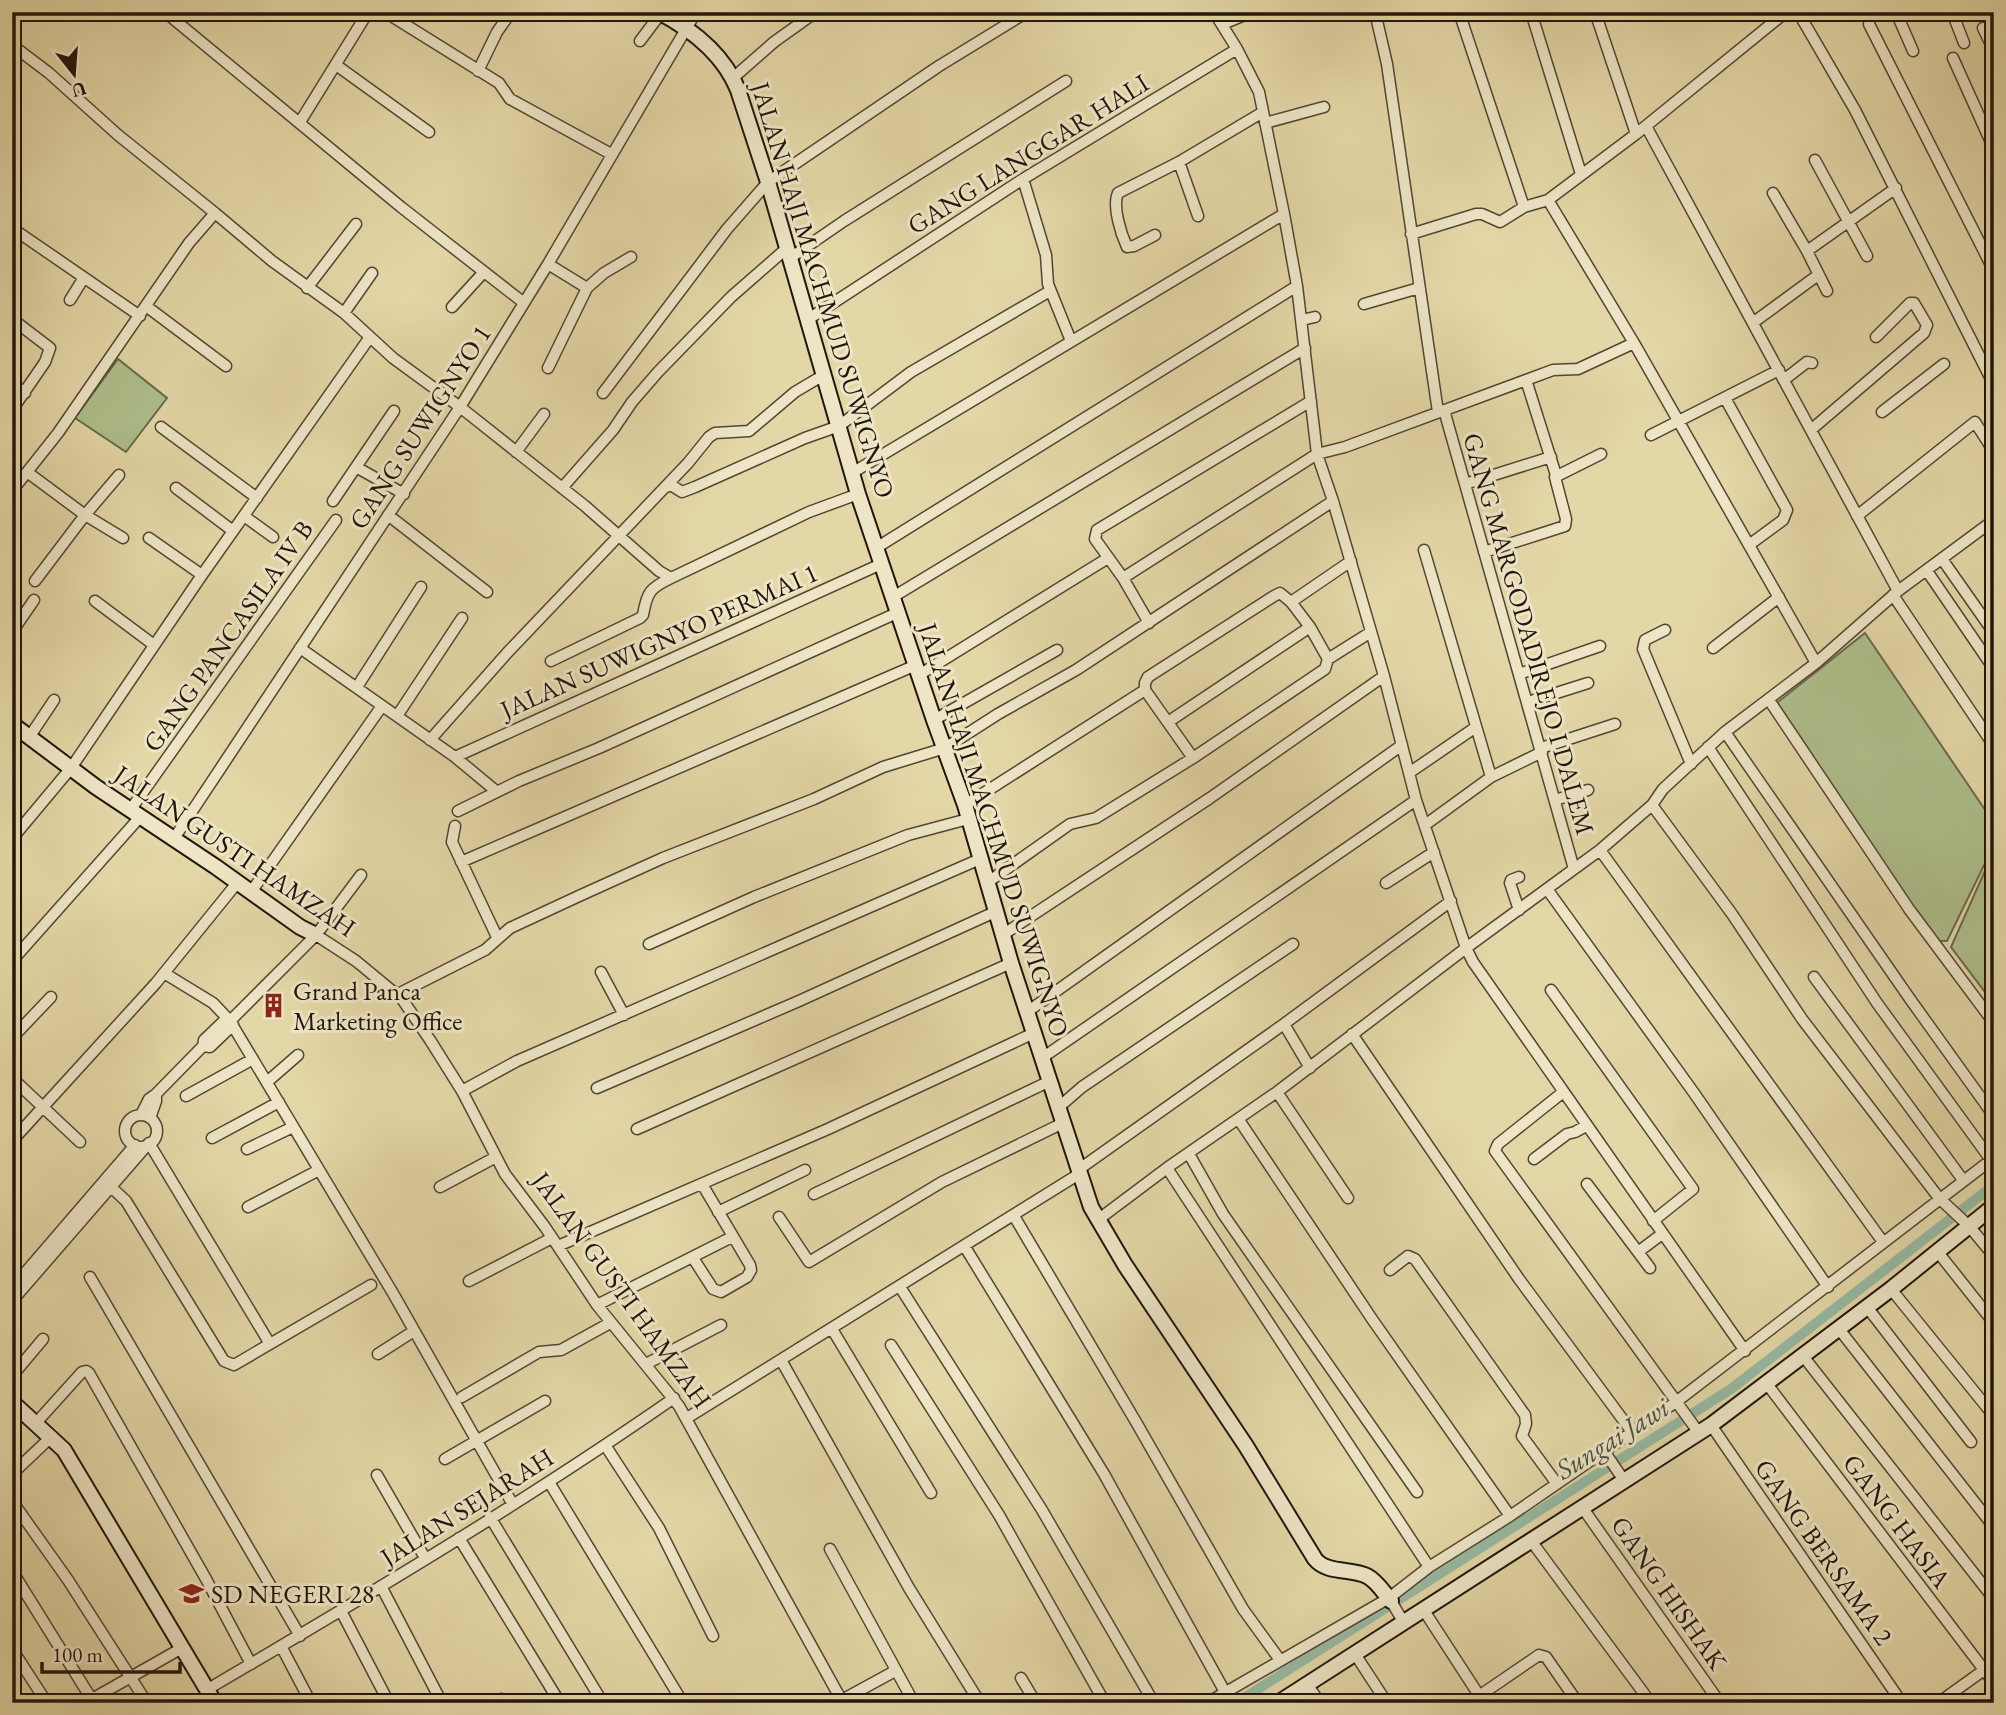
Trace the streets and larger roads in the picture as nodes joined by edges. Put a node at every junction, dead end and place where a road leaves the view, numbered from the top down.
1 (166, 12) edge
2 (368, 12) edge
3 (385, 12) edge
4 (511, 12) edge
5 (696, 12) edge
6 (816, 12) edge
7 (1027, 12) edge
8 (1214, 12) edge
9 (1252, 12) edge
10 (1375, 12) edge
11 (1459, 12) edge
12 (1531, 12) edge
13 (1595, 12) edge
14 (1786, 12) edge
15 (1798, 12) edge
16 (1896, 12) edge
17 (1952, 12) edge
18 (660, 13) edge
19 (1223, 24) junction
20 (1869, 24) dead end
21 (1983, 28) dead end
22 (687, 29) junction
23 (640, 41) dead end
24 (1964, 43) dead end
25 (12, 45) edge
26 (1237, 49) junction
27 (1913, 51) dead end
28 (1994, 51) edge
29 (1953, 58) dead end
30 (336, 65) junction
31 (478, 71) junction
32 (733, 78) junction
33 (1066, 81) dead end
34 (1324, 107) dead end
35 (1263, 111) junction
36 (300, 122) junction
37 (1265, 123) junction
38 (1646, 126) junction
39 (429, 132) dead end
40 (1636, 134) junction
41 (1991, 135) edge
42 (1994, 149) edge
43 (611, 154) junction
44 (1815, 160) dead end
45 (1179, 162) junction
46 (1581, 174) junction
47 (1023, 178) junction
48 (768, 182) junction
49 (1896, 188) junction
50 (1773, 193) dead end
51 (1548, 200) junction
52 (1524, 207) junction
53 (215, 213) junction
54 (1284, 214) junction
55 (1198, 216) dead end
56 (1848, 221) junction
57 (356, 224) dead end
58 (12, 228) edge
59 (1411, 234) junction
60 (1155, 235) dead end
61 (1807, 251) junction
62 (789, 253) junction
63 (631, 257) dead end
64 (1867, 257) dead end
65 (548, 264) junction
66 (1994, 271) edge
67 (372, 273) dead end
68 (483, 273) junction
69 (1814, 278) dead end
70 (83, 279) junction
71 (1297, 286) junction
72 (307, 288) junction
73 (587, 288) junction
74 (1419, 288) junction
75 (1050, 291) junction
76 (1827, 291) dead end
77 (69, 300) dead end
78 (524, 303) junction
79 (1364, 304) dead end
80 (146, 306) junction
81 (452, 307) dead end
82 (344, 313) junction
83 (140, 316) junction
84 (1315, 317) dead end
85 (12, 319) edge
86 (807, 320) junction
87 (1302, 320) junction
88 (1754, 322) junction
89 (370, 337) junction
90 (1876, 337) dead end
91 (1071, 341) junction
92 (1634, 343) junction
93 (1305, 348) junction
94 (1812, 363) dead end
95 (1944, 364) dead end
96 (226, 366) dead end
97 (548, 368) dead end
98 (1782, 374) junction
99 (822, 376) junction
100 (1526, 380) junction
101 (12, 383) edge
102 (1994, 386) edge
103 (25, 393) junction
104 (603, 393) dead end
105 (1725, 398) junction
106 (1311, 401) junction
107 (460, 407) junction
108 (12, 410) edge
109 (394, 411) dead end
110 (1441, 411) junction
111 (1882, 412) dead end
112 (544, 414) dead end
113 (1678, 422) junction
114 (161, 426) dead end
115 (839, 426) junction
116 (1812, 429) junction
117 (1651, 435) dead end
118 (1994, 446) edge
119 (516, 452) junction
120 (1317, 454) junction
121 (1601, 454) dead end
122 (1551, 457) junction
123 (356, 467) junction
124 (26, 472) junction
125 (852, 473) junction
126 (119, 475) dead end
127 (1556, 475) junction
128 (1465, 484) junction
129 (176, 488) dead end
130 (562, 488) junction
131 (663, 488) junction
132 (12, 491) edge
133 (404, 494) junction
134 (858, 494) junction
135 (257, 498) junction
136 (333, 501) dead end
137 (1333, 501) junction
138 (85, 515) junction
139 (388, 515) junction
140 (244, 516) junction
141 (1857, 516) junction
142 (336, 520) dead end
143 (1993, 522) edge
144 (233, 531) junction
145 (619, 535) junction
146 (273, 537) dead end
147 (123, 538) dead end
148 (149, 538) dead end
149 (1749, 545) junction
150 (876, 548) junction
151 (1424, 550) dead end
152 (1485, 552) junction
153 (1108, 558) junction
154 (1942, 559) junction
155 (1351, 561) junction
156 (881, 564) junction
157 (1927, 571) junction
158 (202, 575) junction
159 (671, 578) junction
160 (1123, 578) junction
161 (35, 581) dead end
162 (422, 587) dead end
163 (487, 592) dead end
164 (1896, 593) junction
165 (893, 597) junction
166 (1779, 597) junction
167 (34, 600) dead end
168 (95, 601) dead end
169 (1291, 601) junction
170 (899, 612) junction
171 (461, 618) dead end
172 (1149, 622) junction
173 (1310, 627) junction
174 (1665, 630) dead end
175 (12, 632) edge
176 (1371, 632) junction
177 (1994, 633) edge
178 (154, 645) junction
179 (1600, 646) dead end
180 (300, 648) junction
181 (1713, 648) dead end
182 (1057, 650) dead end
183 (1328, 659) junction
184 (551, 661) dead end
185 (1816, 663) junction
186 (1994, 668) edge
187 (918, 670) junction
188 (1519, 674) junction
189 (1384, 676) junction
190 (1588, 683) dead end
191 (357, 687) junction
192 (1145, 690) junction
193 (54, 700) dead end
194 (1769, 700) junction
195 (1528, 702) junction
196 (382, 706) junction
197 (397, 716) junction
198 (934, 720) junction
199 (1168, 722) junction
200 (12, 724) edge
201 (1615, 724) dead end
202 (1476, 727) junction
203 (1725, 732) junction
204 (30, 736) junction
205 (430, 740) junction
206 (1402, 745) junction
207 (1994, 746) edge
208 (1708, 747) junction
209 (945, 748) junction
210 (1542, 750) junction
211 (455, 757) junction
212 (1192, 758) junction
213 (1691, 764) junction
214 (71, 768) junction
215 (1409, 773) junction
216 (1491, 777) junction
217 (1588, 790) dead end
218 (496, 791) junction
219 (1416, 800) junction
220 (1555, 800) junction
221 (1652, 805) junction
222 (458, 811) dead end
223 (967, 812) junction
224 (136, 813) junction
225 (1425, 825) junction
226 (455, 826) dead end
227 (15, 835) dead end
228 (173, 840) junction
229 (1600, 850) junction
230 (1434, 852) junction
231 (980, 859) junction
232 (461, 862) junction
233 (1574, 869) junction
234 (361, 875) dead end
235 (1519, 877) dead end
236 (988, 881) junction
237 (237, 883) junction
238 (1386, 883) dead end
239 (1547, 890) junction
240 (251, 892) junction
241 (1451, 901) junction
242 (1519, 910) junction
243 (997, 911) junction
244 (1004, 934) junction
245 (316, 935) junction
246 (497, 937) junction
247 (649, 944) dead end
248 (1293, 944) dead end
249 (1466, 948) junction
250 (12, 961) edge
251 (1011, 963) junction
252 (601, 972) dead end
253 (164, 973) junction
254 (1814, 977) dead end
255 (1550, 990) dead end
256 (396, 995) junction
257 (51, 997) dead end
258 (1027, 1012) junction
259 (624, 1015) junction
260 (230, 1021) junction
261 (1994, 1023) edge
262 (1284, 1024) junction
263 (1034, 1033) junction
264 (1352, 1034) junction
265 (12, 1038) edge
266 (298, 1055) dead end
267 (1042, 1058) junction
268 (253, 1059) junction
269 (1310, 1068) junction
270 (12, 1079) edge
271 (1050, 1081) junction
272 (267, 1082) junction
273 (597, 1088) dead end
274 (462, 1091) junction
275 (1278, 1092) junction
276 (1562, 1093) junction
277 (186, 1096) dead end
278 (279, 1102) junction
279 (43, 1107) junction
280 (1059, 1107) junction
281 (145, 1116) junction
282 (1994, 1116) edge
283 (1239, 1120) junction
284 (1063, 1123) junction
285 (1586, 1126) junction
286 (293, 1127) junction
287 (637, 1129) dead end
288 (212, 1138) dead end
289 (12, 1141) edge
290 (80, 1142) dead end
291 (149, 1143) junction
292 (135, 1145) junction
293 (247, 1149) dead end
294 (1189, 1154) junction
295 (496, 1157) junction
296 (1534, 1159) dead end
297 (1992, 1159) edge
298 (1167, 1168) junction
299 (319, 1170) junction
300 (805, 1171) dead end
301 (1078, 1172) junction
302 (1963, 1180) junction
303 (702, 1184) junction
304 (1587, 1184) dead end
305 (111, 1187) junction
306 (440, 1187) dead end
307 (814, 1194) dead end
308 (1348, 1198) dead end
309 (1941, 1200) junction
310 (1994, 1206) edge
311 (248, 1207) dead end
312 (718, 1212) junction
313 (779, 1216) dead end
314 (1014, 1216) junction
315 (78, 1218) junction
316 (1099, 1219) junction
317 (1653, 1221) junction
318 (1965, 1222) junction
319 (1662, 1234) junction
320 (732, 1237) junction
321 (555, 1242) junction
322 (1883, 1242) junction
323 (965, 1247) junction
324 (1937, 1251) junction
325 (1638, 1252) junction
326 (1994, 1256) edge
327 (692, 1258) junction
328 (1650, 1268) dead end
329 (1390, 1270) dead end
330 (90, 1277) dead end
331 (469, 1281) dead end
332 (371, 1284) dead end
333 (900, 1287) junction
334 (1828, 1287) junction
335 (12, 1288) edge
336 (1891, 1289) junction
337 (12, 1301) edge
338 (597, 1305) junction
339 (1867, 1307) junction
340 (610, 1323) junction
341 (1994, 1323) edge
342 (721, 1325) dead end
343 (832, 1329) junction
344 (1839, 1329) junction
345 (414, 1331) junction
346 (43, 1339) dead end
347 (270, 1344) junction
348 (891, 1345) dead end
349 (1745, 1351) junction
350 (378, 1354) dead end
351 (1803, 1356) junction
352 (780, 1360) junction
353 (646, 1364) junction
354 (12, 1376) edge
355 (1768, 1384) junction
356 (462, 1397) dead end
357 (674, 1398) junction
358 (545, 1401) dead end
359 (12, 1402) edge
360 (1679, 1406) junction
361 (1994, 1416) edge
362 (687, 1418) junction
363 (36, 1423) junction
364 (1701, 1428) junction
365 (1632, 1432) junction
366 (52, 1436) junction
367 (476, 1440) junction
368 (1971, 1442) dead end
369 (605, 1445) junction
370 (1605, 1452) junction
371 (445, 1459) dead end
372 (12, 1474) edge
373 (377, 1475) dead end
374 (1622, 1477) junction
375 (549, 1482) junction
376 (1557, 1484) junction
377 (931, 1493) dead end
378 (1417, 1493) dead end
379 (12, 1501) edge
380 (512, 1503) junction
381 (1583, 1507) junction
382 (1510, 1516) junction
383 (490, 1517) junction
384 (1994, 1527) edge
385 (458, 1538) junction
386 (1532, 1542) junction
387 (830, 1549) dead end
388 (425, 1558) junction
389 (1429, 1567) junction
390 (12, 1571) edge
391 (381, 1586) junction
392 (1390, 1599) junction
393 (1994, 1599) edge
394 (1423, 1609) junction
395 (341, 1611) junction
396 (1402, 1620) junction
397 (300, 1636) junction
398 (713, 1636) dead end
399 (281, 1646) junction
400 (182, 1648) junction
401 (12, 1649) edge
402 (1354, 1654) junction
403 (1280, 1660) junction
404 (251, 1664) junction
405 (1984, 1670) junction
406 (895, 1671) junction
407 (130, 1676) junction
408 (1021, 1678) dead end
409 (1994, 1683) edge
410 (1307, 1684) junction
411 (208, 1689) junction
412 (1225, 1692) junction
413 (1945, 1698) dead end
414 (1482, 1699) edge
415 (90, 1701) edge
416 (842, 1702) edge
417 (47, 1703) edge
418 (147, 1703) edge
419 (215, 1703) edge
420 (311, 1703) edge
421 (389, 1703) edge
422 (442, 1703) edge
423 (560, 1703) edge
424 (603, 1703) edge
425 (683, 1703) edge
426 (914, 1703) edge
427 (980, 1703) edge
428 (1036, 1703) edge
429 (1105, 1703) edge
430 (1154, 1703) edge
431 (1208, 1703) edge
432 (1278, 1703) edge
433 (1320, 1703) edge
434 (1387, 1703) edge
435 (1578, 1703) edge
436 (1651, 1703) edge
437 (1720, 1703) edge
438 (1902, 1703) edge

1 - 36 street
2 - 30 street
3 - 31 street
4 - 31 street
5 - 22 street, GANG SUWIGNYO 1
6 - 32 street
7 - 48 street
8 - 19 street
9 - 19 street
10 - 59 street, GANG MARGODADIREJO I DALEM
11 - 52 street
12 - 46 street
13 - 40 street
14 - 38 street
15 - 49 street
16 - 27 street
17 - 24 street
18 - 22 street, JALAN HAJI MACHMUD SUWIGNYO
18 - 23 street
19 - 26 street
20 - 66 street
21 - 28 street
22 - 32 street, JALAN HAJI MACHMUD SUWIGNYO
22 - 43 street, GANG SUWIGNYO 1
25 - 53 street
26 - 35 street
26 - 47 street, GANG LANGGAR HALI
29 - 41 street
30 - 36 street
30 - 39 street
31 - 43 street
32 - 48 street, JALAN HAJI MACHMUD SUWIGNYO
33 - 62 street
34 - 37 street
35 - 37 street
35 - 45 street
36 - 68 street
37 - 54 street
38 - 40 street
38 - 88 street
40 - 46 street
41 - 42 street
43 - 65 street, GANG SUWIGNYO 1
44 - 56 street
45 - 55 street
45 - 60 street
46 - 51 street
47 - 75 street
47 - 86 street, GANG LANGGAR HALI
48 - 62 street, JALAN HAJI MACHMUD SUWIGNYO
48 - 104 street
49 - 56 street
49 - 102 street
50 - 61 street
51 - 52 street
51 - 92 street
52 - 59 street
53 - 72 street
53 - 80 street
54 - 71 street
54 - 91 street
56 - 61 street
56 - 64 street
57 - 72 street
58 - 70 street
59 - 74 street, GANG MARGODADIREJO I DALEM
61 - 76 street
62 - 86 street, JALAN HAJI MACHMUD SUWIGNYO
62 - 130 street
63 - 73 street
65 - 73 street
65 - 78 street, GANG SUWIGNYO 1
67 - 82 street
68 - 78 street
68 - 81 street
69 - 88 street
70 - 77 street
70 - 83 street
71 - 87 street
71 - 150 street
72 - 82 street
73 - 97 street
74 - 79 street
74 - 110 street, GANG MARGODADIREJO I DALEM
75 - 91 street
75 - 115 street
78 - 107 street, GANG SUWIGNYO 1
80 - 83 street
80 - 96 street
82 - 89 street
83 - 124 street
84 - 87 street
85 - 103 street
86 - 99 street, JALAN HAJI MACHMUD SUWIGNYO
87 - 93 street
88 - 98 street
89 - 107 street
89 - 135 street
90 - 116 street
91 - 125 street
92 - 100 street
92 - 113 street
93 - 106 street
93 - 165 street
94 - 98 street
95 - 111 street
98 - 105 street
98 - 116 street
99 - 115 street, JALAN HAJI MACHMUD SUWIGNYO
99 - 131 street
100 - 110 street
100 - 122 street
101 - 103 street
103 - 108 street
105 - 113 street
105 - 149 street
106 - 120 street
106 - 153 street
107 - 119 street
107 - 133 street, GANG SUWIGNYO 1
109 - 123 street
110 - 120 street
110 - 128 street, GANG MARGODADIREJO I DALEM
112 - 119 street
113 - 117 street
113 - 149 street
114 - 135 street
115 - 125 street, JALAN HAJI MACHMUD SUWIGNYO
115 - 131 street
116 - 141 street
118 - 141 street
119 - 130 street
120 - 137 street
120 - 160 street
121 - 127 street
122 - 127 street
122 - 128 street
123 - 133 street
123 - 136 street
124 - 132 street
124 - 138 street
125 - 134 street, JALAN HAJI MACHMUD SUWIGNYO
126 - 138 street
127 - 152 street
128 - 152 street, GANG MARGODADIREJO I DALEM
129 - 144 street
130 - 145 street
131 - 145 street
133 - 139 street, GANG SUWIGNYO 1
134 - 150 street, JALAN HAJI MACHMUD SUWIGNYO
134 - 159 street
135 - 140 street
137 - 155 street
137 - 172 street
138 - 147 street
138 - 161 street
139 - 163 street
139 - 180 street, GANG SUWIGNYO 1
140 - 144 street
140 - 146 street
141 - 164 street
142 - 224 street, GANG PANCASILA IV B
143 - 154 street
144 - 158 street
145 - 159 street
145 - 205 street
148 - 158 street
149 - 166 street
150 - 156 street, JALAN HAJI MACHMUD SUWIGNYO
151 - 202 street
152 - 188 street, GANG MARGODADIREJO I DALEM
153 - 160 street
153 - 187 street
154 - 157 street
154 - 177 street
155 - 169 street
155 - 176 street
156 - 165 street, JALAN HAJI MACHMUD SUWIGNYO
156 - 211 street, JALAN SUWIGNYO PERMAI 1
157 - 164 street
157 - 186 street
158 - 178 street
159 - 184 street
160 - 172 street
162 - 191 street
164 - 185 street
164 - 207 street
165 - 170 street, JALAN HAJI MACHMUD SUWIGNYO
166 - 181 street
166 - 185 street
167 - 175 street
168 - 178 street
169 - 173 street
169 - 192 street
170 - 187 street, JALAN HAJI MACHMUD SUWIGNYO
170 - 218 street
171 - 197 street
172 - 209 street
173 - 183 street
173 - 199 street
174 - 213 street
176 - 183 street
176 - 189 street
178 - 214 street
179 - 188 street
180 - 191 street
180 - 228 street, GANG SUWIGNYO 1
182 - 198 street
183 - 212 street
185 - 194 street
187 - 198 street, JALAN HAJI MACHMUD SUWIGNYO
187 - 232 street
188 - 195 street, GANG MARGODADIREJO I DALEM
189 - 206 street
189 - 244 street
190 - 195 street
191 - 196 street
192 - 199 street
192 - 223 street
193 - 204 street
194 - 203 street
194 - 261 street
195 - 210 street, GANG MARGODADIREJO I DALEM
196 - 197 street
196 - 240 street
197 - 205 street
198 - 209 street, JALAN HAJI MACHMUD SUWIGNYO
199 - 212 street
200 - 204 street, JALAN GUSTI HAMZAH
201 - 210 street
202 - 215 street
202 - 216 street
203 - 208 street
203 - 282 street
204 - 214 street, JALAN GUSTI HAMZAH
205 - 211 street
206 - 215 street
206 - 258 street
208 - 213 street
208 - 297 street
209 - 223 street, JALAN HAJI MACHMUD SUWIGNYO
209 - 246 street
210 - 216 street
210 - 220 street, GANG MARGODADIREJO I DALEM
211 - 218 street
212 - 236 street
213 - 221 street
214 - 224 street, JALAN GUSTI HAMZAH
214 - 227 street
215 - 219 street
216 - 225 street
217 - 220 street
218 - 222 street
219 - 225 street
219 - 267 street
220 - 233 street, GANG MARGODADIREJO I DALEM
221 - 229 street
221 - 309 street
223 - 231 street, JALAN HAJI MACHMUD SUWIGNYO
223 - 247 street
224 - 228 street, JALAN GUSTI HAMZAH
224 - 250 street, GANG PANCASILA IV B
225 - 230 street
226 - 232 street
228 - 237 street, JALAN GUSTI HAMZAH
229 - 233 street
229 - 322 street
230 - 238 street
230 - 241 street
231 - 236 street, JALAN HAJI MACHMUD SUWIGNYO
231 - 259 street
232 - 246 street
233 - 239 street
234 - 245 street
235 - 242 street
236 - 243 street, JALAN HAJI MACHMUD SUWIGNYO
237 - 240 street, JALAN GUSTI HAMZAH
237 - 253 street
239 - 242 street
239 - 334 street
240 - 245 street, JALAN GUSTI HAMZAH
241 - 249 street
241 - 262 street
242 - 249 street
243 - 244 street, JALAN HAJI MACHMUD SUWIGNYO
243 - 273 street
244 - 251 street, JALAN HAJI MACHMUD SUWIGNYO
245 - 256 street, JALAN GUSTI HAMZAH
245 - 260 street
246 - 256 street
248 - 280 street
249 - 264 street
249 - 276 street
251 - 258 street, JALAN HAJI MACHMUD SUWIGNYO
251 - 287 street
252 - 259 street
253 - 260 street
253 - 279 street
254 - 302 street
255 - 317 street
256 - 274 street, JALAN GUSTI HAMZAH
257 - 265 street
258 - 263 street, JALAN HAJI MACHMUD SUWIGNYO
259 - 274 street
260 - 268 street
260 - 281 street
262 - 269 street
262 - 301 street
263 - 267 street, JALAN HAJI MACHMUD SUWIGNYO
263 - 303 street
264 - 269 street
264 - 365 street
266 - 272 street
267 - 271 street, JALAN HAJI MACHMUD SUWIGNYO
268 - 272 street
268 - 277 street
269 - 275 street
270 - 279 street
271 - 280 street, JALAN HAJI MACHMUD SUWIGNYO
271 - 307 street
272 - 278 street
274 - 295 street, JALAN GUSTI HAMZAH
275 - 283 street
275 - 308 street
276 - 285 street
276 - 360 street, GANG BERSAMA 2
278 - 286 street
278 - 288 street
279 - 289 street
279 - 290 street
280 - 284 street, JALAN HAJI MACHMUD SUWIGNYO
281 - 291 street
281 - 292 street
283 - 294 street
283 - 382 street
284 - 301 street, JALAN HAJI MACHMUD SUWIGNYO
284 - 313 street
285 - 296 street
285 - 317 street
286 - 293 street
286 - 299 street
291 - 292 street
291 - 305 street
291 - 347 street
292 - 315 street
294 - 298 street
294 - 378 street
295 - 306 street
295 - 321 street, JALAN GUSTI HAMZAH
297 - 302 street
298 - 316 street
298 - 389 street
299 - 311 street
299 - 345 street
300 - 312 street
301 - 314 street
301 - 316 street, JALAN HAJI MACHMUD SUWIGNYO
302 - 309 street
303 - 312 street
303 - 321 street
304 - 325 street
305 - 315 street
305 - 347 street
309 - 318 street
309 - 322 street
310 - 318 street
312 - 320 street
314 - 323 street
314 - 403 street
315 - 335 street
315 - 337 street
316 - 392 street, JALAN HAJI MACHMUD SUWIGNYO
317 - 319 street
318 - 324 street
318 - 326 street
319 - 325 street
319 - 349 street
320 - 327 street
320 - 327 street
321 - 331 street
321 - 338 street, JALAN GUSTI HAMZAH
322 - 334 street
323 - 333 street
323 - 412 street
324 - 336 street
324 - 341 street
325 - 328 street
327 - 338 street
329 - 376 street
330 - 397 street
332 - 347 street
333 - 343 street
333 - 430 street
334 - 349 street
336 - 339 street
336 - 361 street
338 - 340 street, JALAN GUSTI HAMZAH
339 - 344 street
339 - 368 street
340 - 353 street, JALAN GUSTI HAMZAH
340 - 356 street
342 - 353 street
343 - 352 street
343 - 377 street
344 - 351 street
344 - 384 street
345 - 350 street
345 - 367 street
346 - 354 street
348 - 429 street
349 - 360 street
351 - 355 street
351 - 393 street
352 - 362 street
352 - 427 street
353 - 357 street, JALAN GUSTI HAMZAH
355 - 364 street
355 - 405 street, GANG HASIA
357 - 362 street, JALAN GUSTI HAMZAH
357 - 369 street, JALAN SEJARAH
358 - 367 street
359 - 363 street
360 - 364 street, GANG BERSAMA 2
360 - 365 street
362 - 416 street, JALAN GUSTI HAMZAH
363 - 366 street
363 - 404 street
364 - 374 street
364 - 438 street, GANG BERSAMA 2
365 - 370 street
366 - 372 street
366 - 400 street
367 - 371 street
367 - 380 street
369 - 375 street, JALAN SEJARAH
369 - 398 street
370 - 374 street
370 - 376 street
373 - 388 street
374 - 381 street
375 - 380 street, JALAN SEJARAH
375 - 425 street
376 - 382 street
379 - 407 street
380 - 383 street, JALAN SEJARAH
381 - 386 street
381 - 437 street, GANG HISHAK
382 - 389 street
383 - 385 street, JALAN SEJARAH
383 - 424 street
385 - 388 street, JALAN SEJARAH
385 - 423 street
386 - 394 street
386 - 436 street
387 - 406 street
388 - 391 street, JALAN SEJARAH
389 - 392 street
390 - 415 street
391 - 395 street, JALAN SEJARAH
391 - 422 street
392 - 396 street
392 - 403 street
394 - 396 street
394 - 414 street
395 - 397 street, JALAN SEJARAH
395 - 421 street
396 - 402 street
397 - 399 street, JALAN SEJARAH
399 - 404 street, JALAN SEJARAH
399 - 420 street
400 - 407 street
400 - 411 street
401 - 417 street
402 - 410 street
402 - 434 street
403 - 412 street
404 - 411 street, JALAN SEJARAH
405 - 409 street, GANG HASIA
405 - 413 street
406 - 416 street
406 - 426 street
407 - 415 street
407 - 418 street
408 - 428 street
410 - 432 street
410 - 433 street
411 - 419 street
412 - 431 street
414 - 435 street

